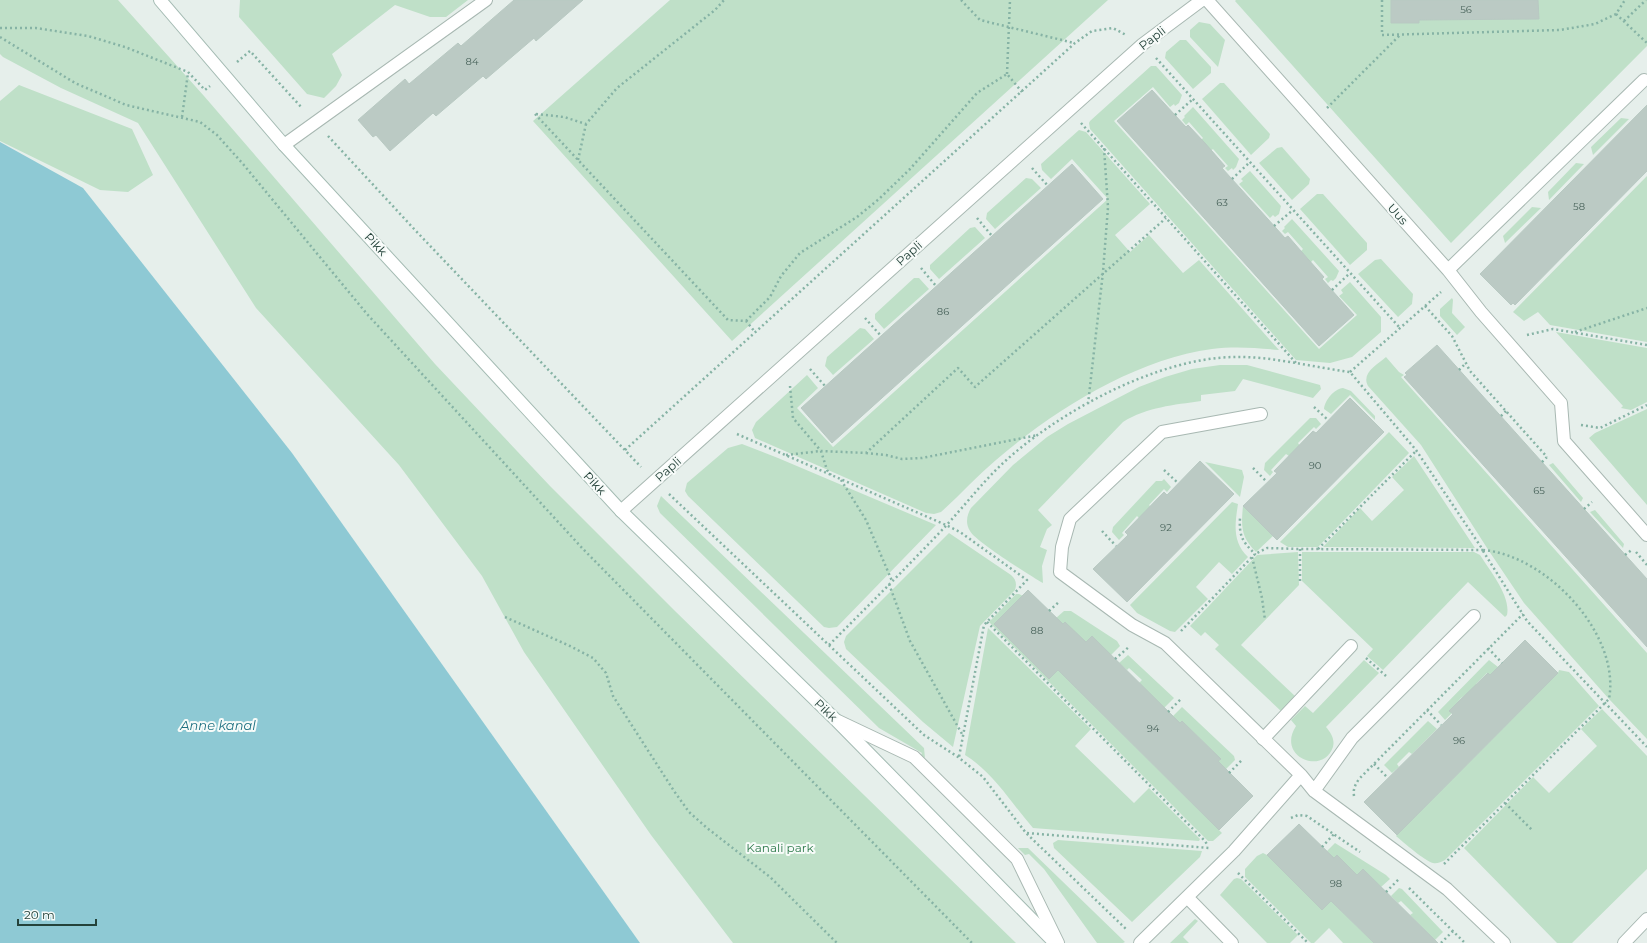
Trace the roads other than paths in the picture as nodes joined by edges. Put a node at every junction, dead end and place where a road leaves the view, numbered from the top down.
1 (160, 0) edge
2 (486, 0) edge
3 (1202, 0) edge
4 (1207, 0) edge
5 (1644, 80) dead end
6 (284, 145) junction
7 (1448, 270) junction
8 (1261, 414) dead end
9 (621, 511) junction
10 (1647, 536) edge
11 (1474, 616) dead end
12 (1351, 646) road end
13 (837, 721) junction
14 (1263, 739) junction
15 (1301, 775) junction
16 (1314, 791) junction
17 (1187, 897) junction
18 (1647, 920) edge
19 (1055, 943) edge
20 (1058, 943) edge
21 (1140, 943) edge
22 (1232, 943) edge
23 (1504, 943) edge
24 (1624, 943) edge

1 - 6 street, Pikk
2 - 6 street
3 - 9 street, Papli
4 - 7 street, Uus
5 - 7 street
6 - 9 street, Pikk
7 - 10 street, Uus
8 - 14 street
9 - 13 street, Pikk
11 - 16 street
12 - 14 street
13 - 19 street, Pikk
13 - 20 street
14 - 15 street
15 - 16 street
15 - 17 street
16 - 23 street
17 - 21 street
17 - 22 street
18 - 24 street

